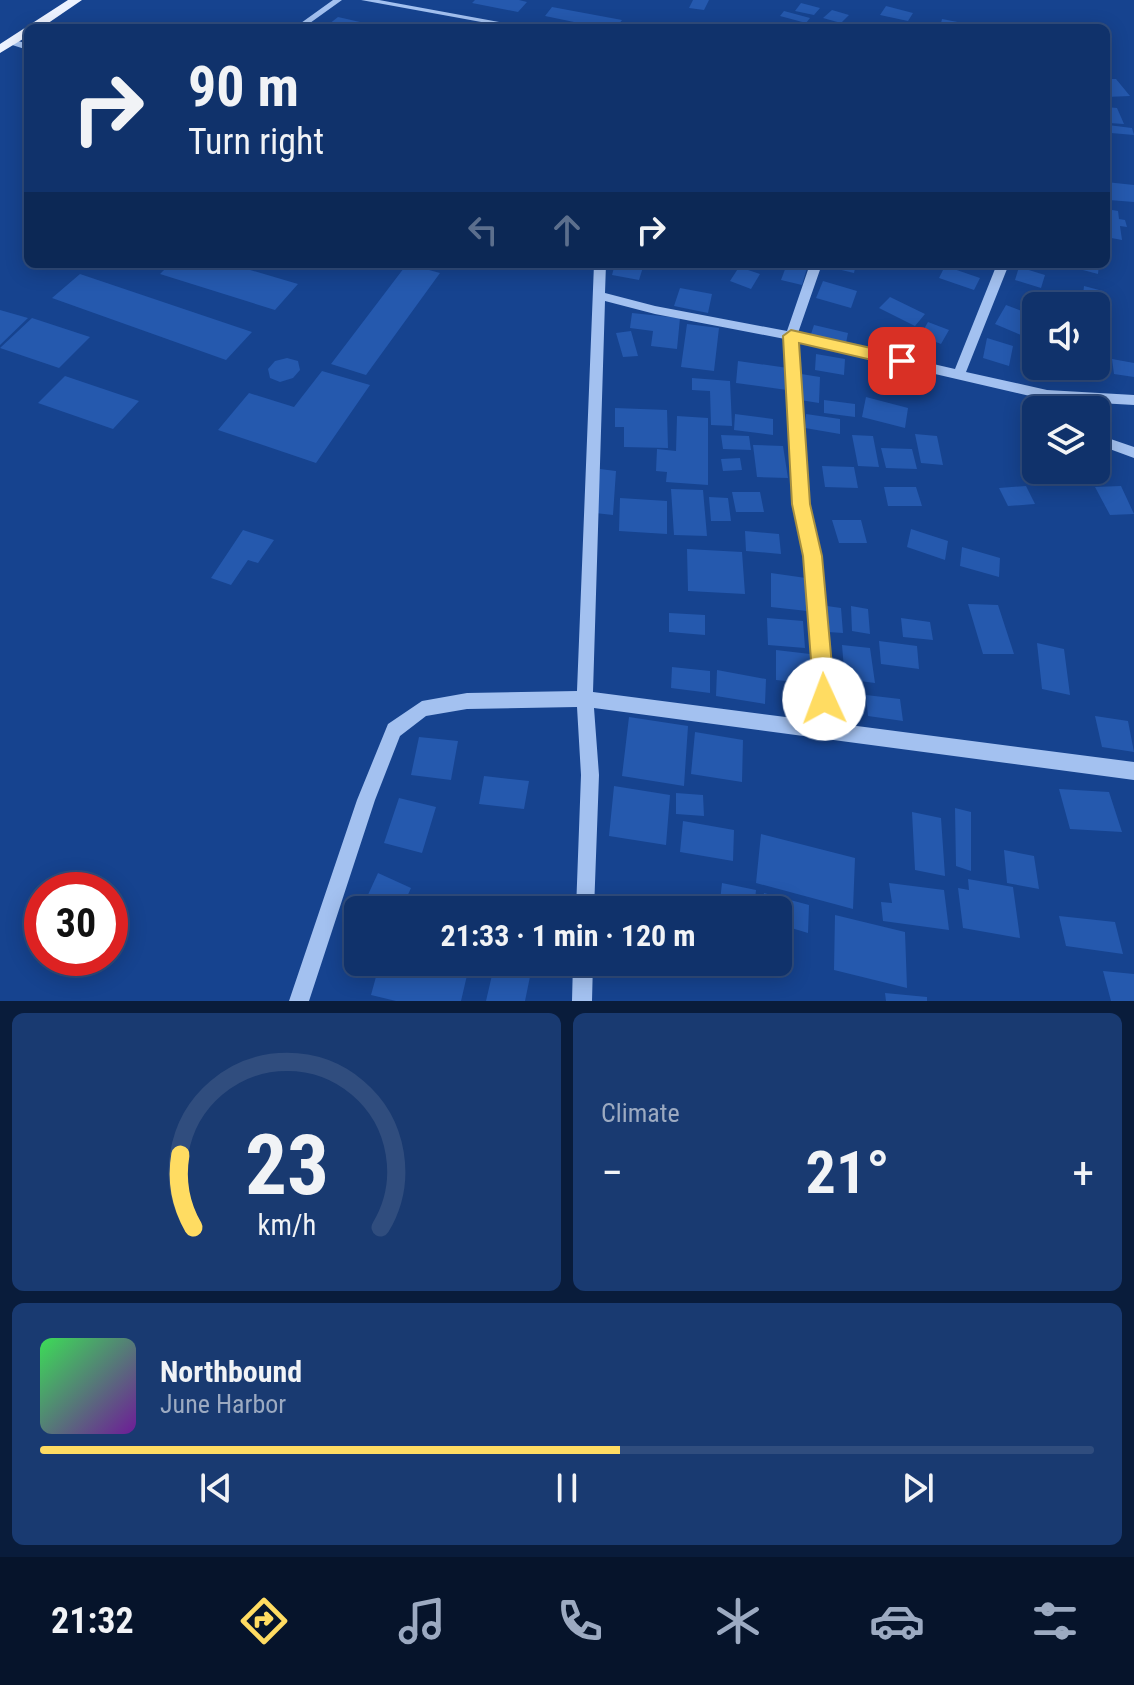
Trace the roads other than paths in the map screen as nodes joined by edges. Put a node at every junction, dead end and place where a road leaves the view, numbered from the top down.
1 (76, 0) edge
2 (338, 0) edge
3 (365, 0) edge
4 (39, 24) edge
5 (304, 24) edge
6 (505, 24) edge
7 (24, 34) edge
8 (12, 42) junction
9 (24, 46) edge
10 (0, 49) edge
11 (600, 268) edge
12 (815, 268) edge
13 (1001, 268) edge
14 (599, 296) junction
15 (791, 336) junction
16 (959, 375) junction
17 (1047, 395) joint
18 (1134, 400) edge
19 (1110, 444) edge
20 (1134, 453) edge
21 (585, 699) junction
22 (826, 728) junction
23 (1134, 771) edge
24 (586, 896) edge
25 (583, 976) edge
26 (299, 1001) edge
27 (582, 1001) edge

1 - 4 main road
2 - 5 street
3 - 6 street
7 - 8 main road
8 - 9 street
8 - 10 main road
11 - 14 street
12 - 15 street
13 - 16 street
14 - 15 street
14 - 21 street
15 - 16 street
15 - 22 street
16 - 17 street
17 - 18 street
19 - 20 street
21 - 22 street
21 - 24 street
21 - 26 street
22 - 23 street
25 - 27 street

